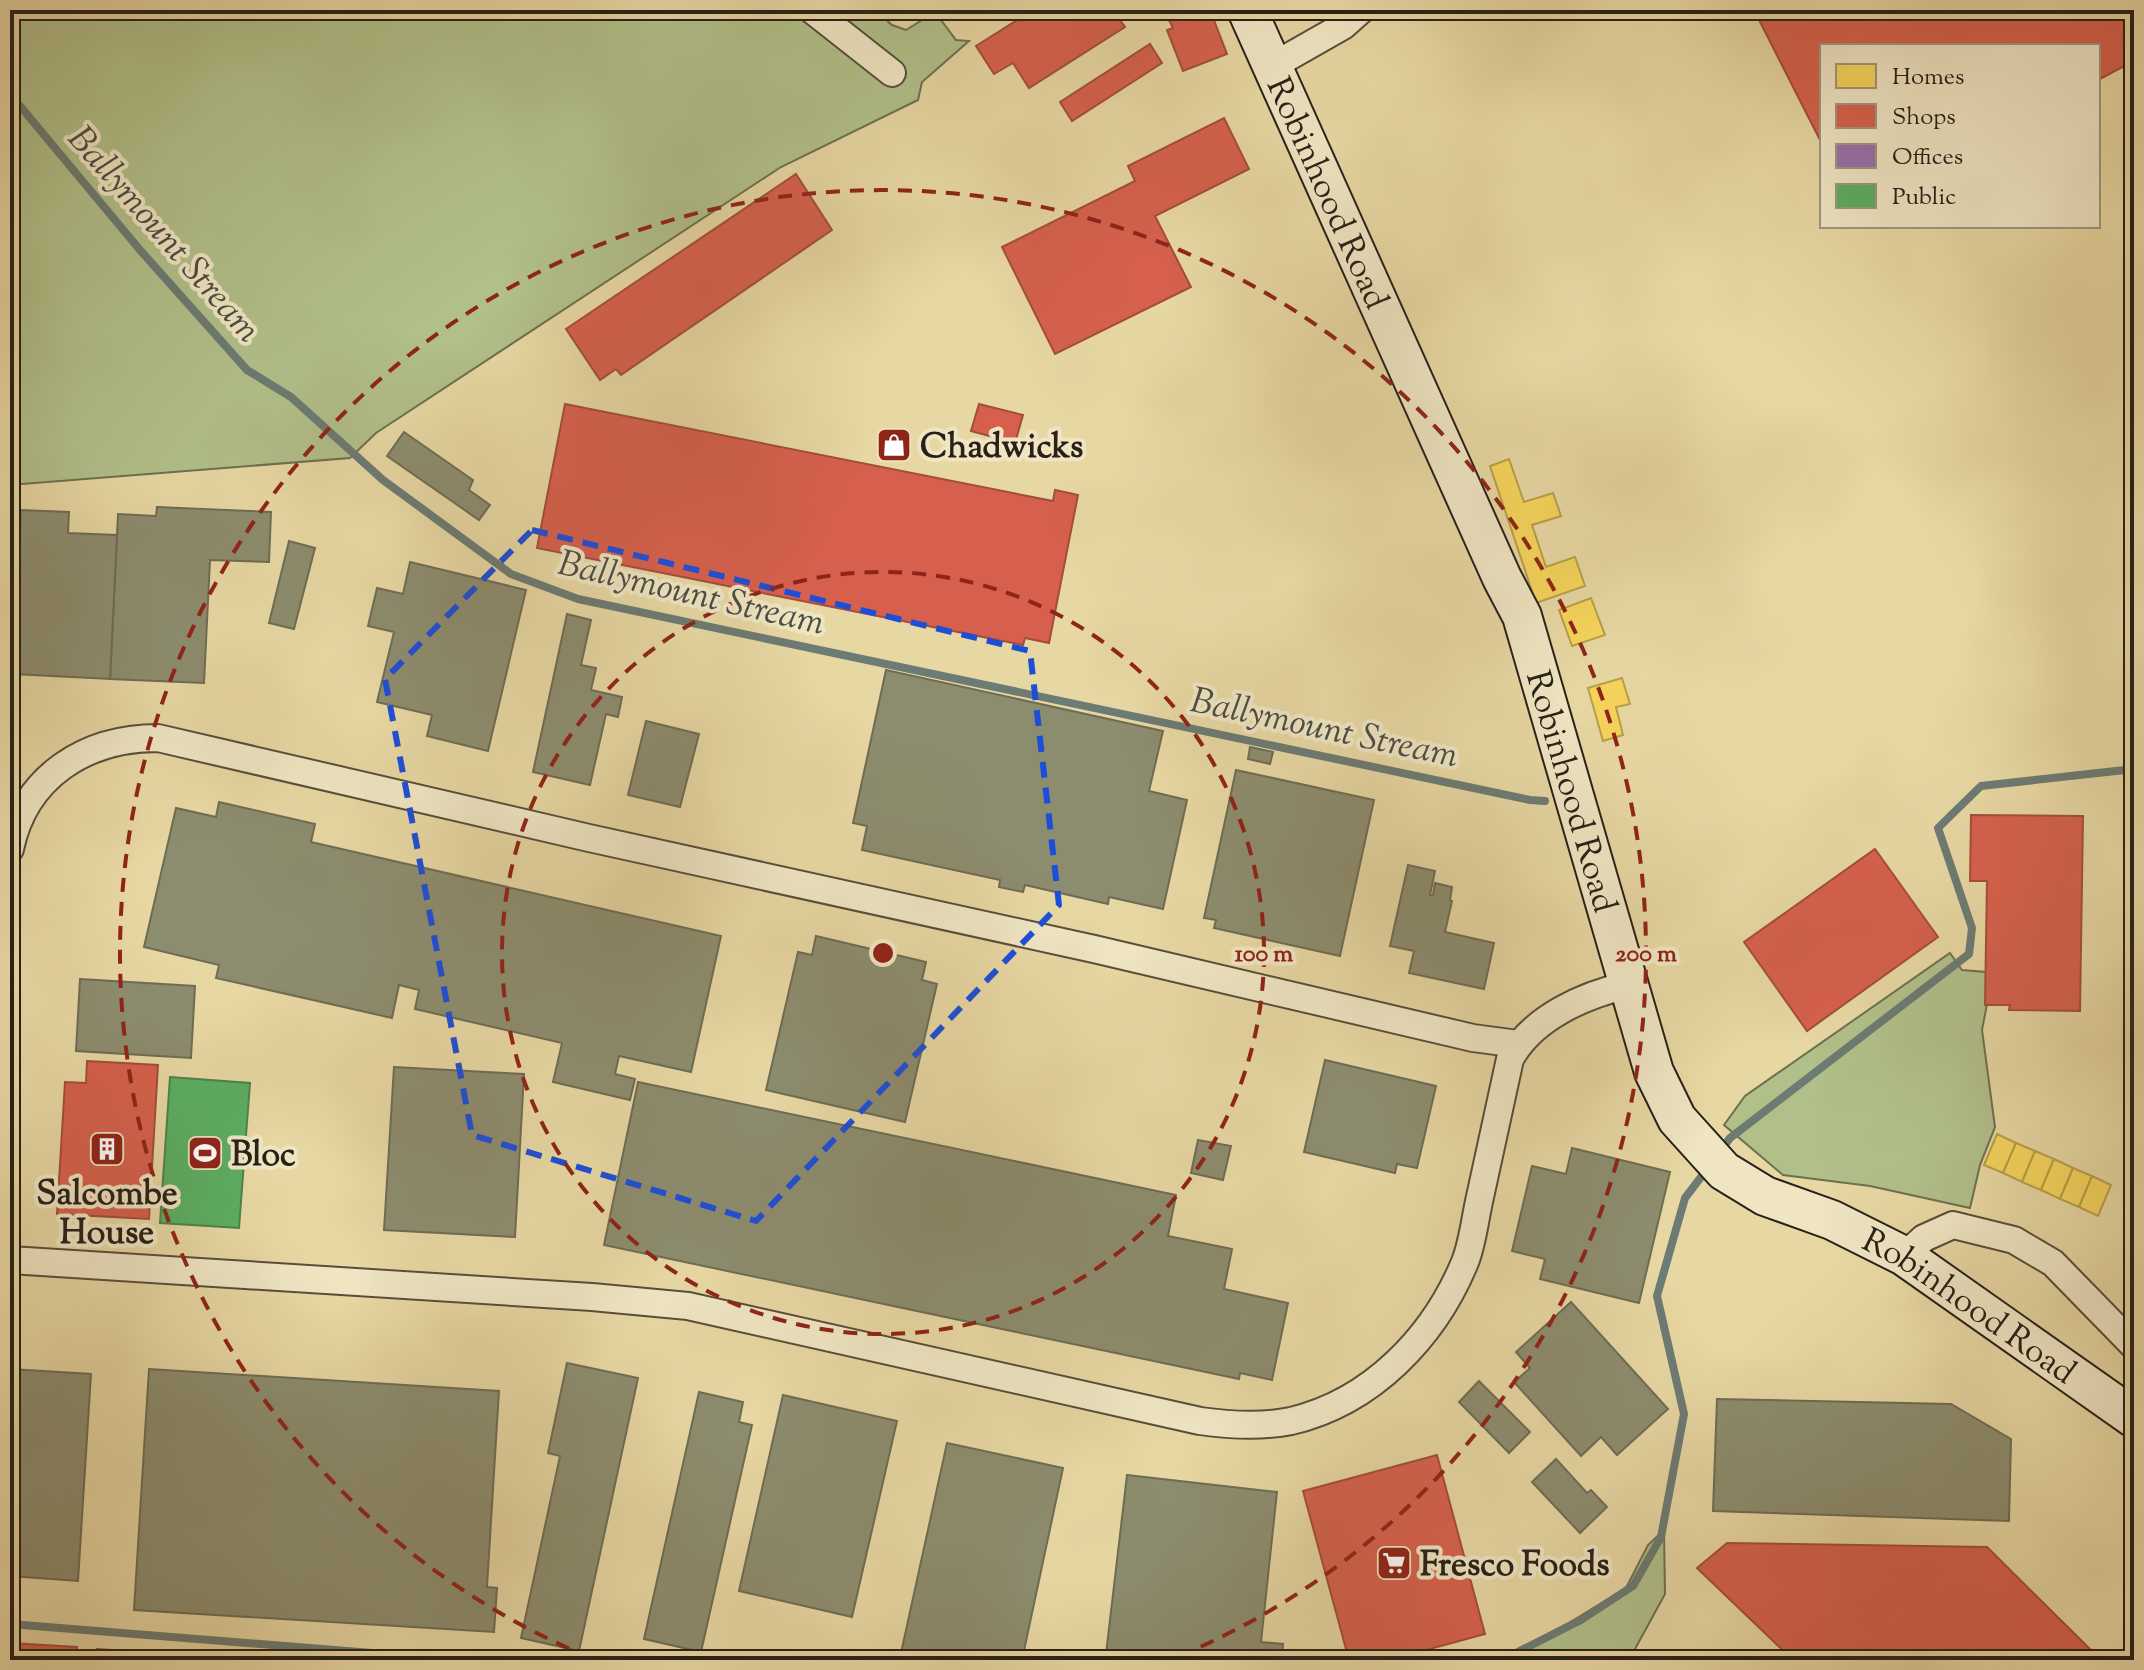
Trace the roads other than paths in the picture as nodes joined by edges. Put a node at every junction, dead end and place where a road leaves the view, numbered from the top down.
1 (812, 10) edge
2 (1247, 10) edge
3 (1361, 10) edge
4 (1271, 67) junction
5 (892, 73) dead end
6 (10, 849) edge
7 (1628, 985) junction
8 (1518, 1044) junction
9 (1904, 1256) junction
10 (10, 1260) edge
11 (2134, 1346) edge
12 (2134, 1418) edge

1 - 5 street
2 - 4 street, Robinhood Road
3 - 4 street
4 - 7 street, Robinhood Road
6 - 8 street
7 - 8 street
7 - 9 street, Robinhood Road
8 - 10 street
9 - 11 street
9 - 12 street, Robinhood Road

